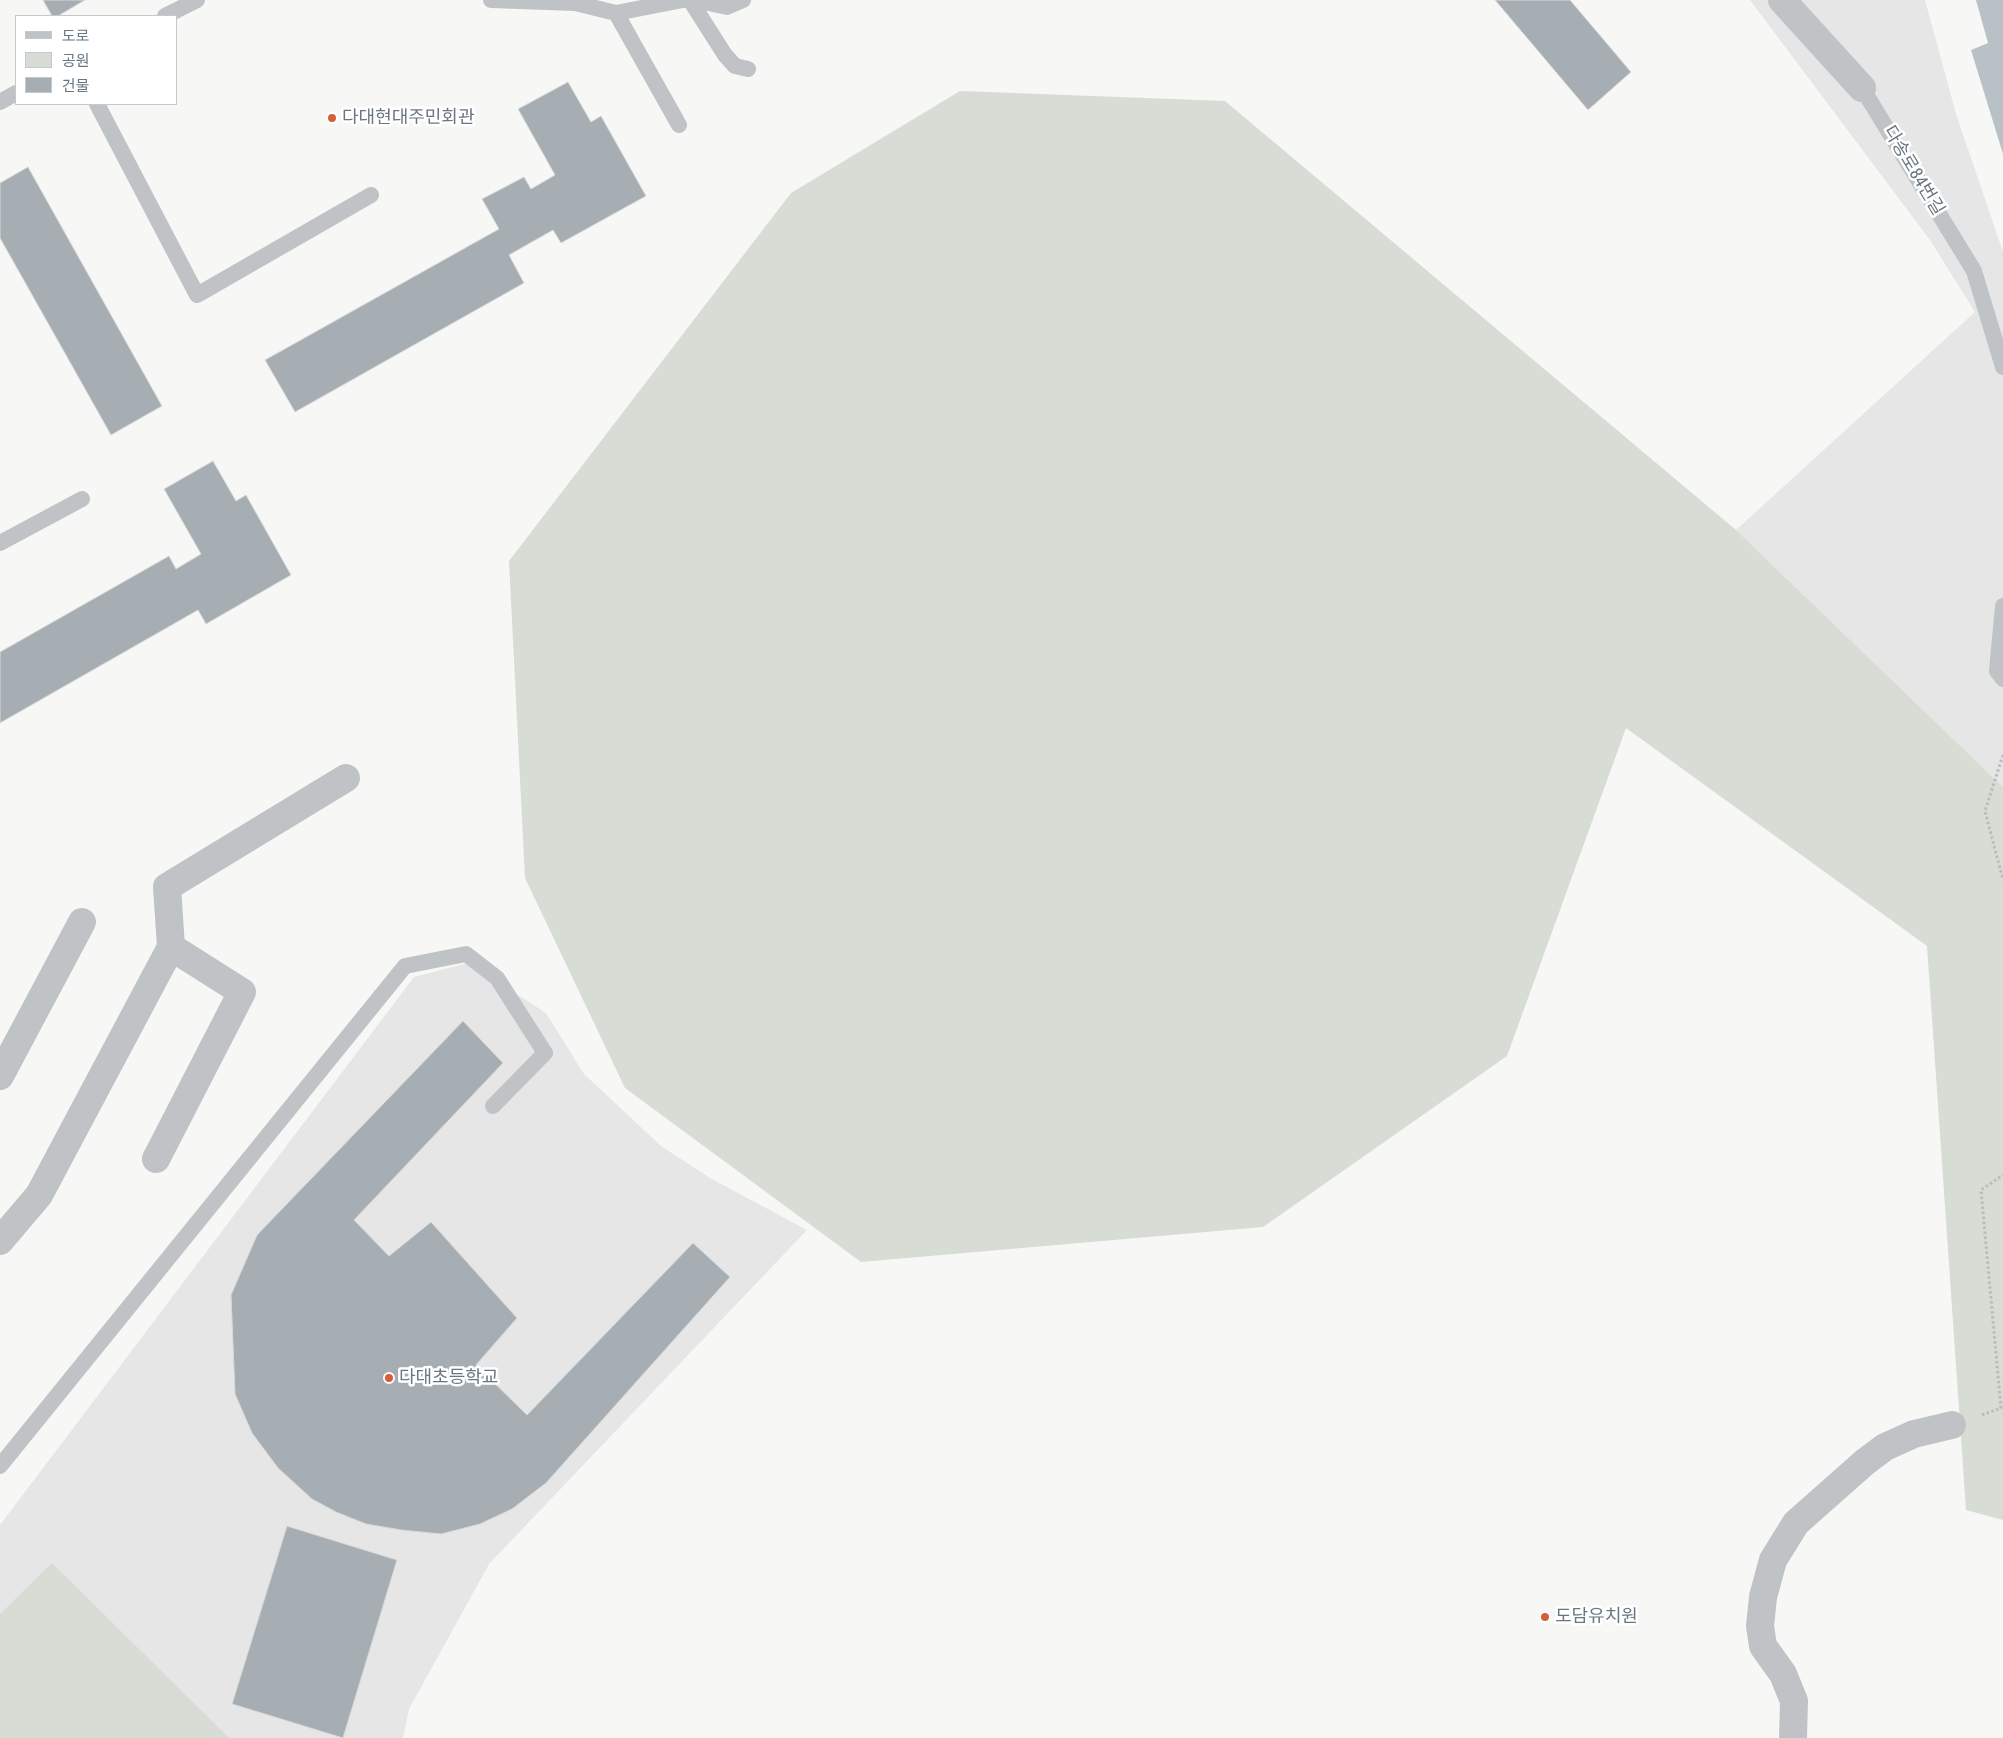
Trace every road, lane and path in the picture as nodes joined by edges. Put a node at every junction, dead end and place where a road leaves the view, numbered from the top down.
1 (197, 0) edge
2 (491, 0) edge
3 (683, 0) edge
4 (690, 0) edge
5 (695, 0) edge
6 (743, 0) edge
7 (1782, 0) edge
8 (616, 13) junction
9 (168, 15) edge
10 (748, 69) dead end
11 (1862, 88) joint
12 (98, 105) edge
13 (679, 125) dead end
14 (371, 195) dead end
15 (2003, 367) edge
16 (82, 499) dead end
17 (0, 543) edge
18 (2003, 606) edge
19 (2003, 680) edge
20 (2003, 755) edge
21 (346, 778) dead end
22 (2003, 880) edge
23 (82, 922) dead end
24 (170, 947) junction
25 (0, 1076) edge
26 (493, 1106) dead end
27 (156, 1159) dead end
28 (2003, 1175) edge
29 (0, 1241) edge
30 (1952, 1426) joint
31 (0, 1466) edge
32 (1793, 1738) edge

1 - 9 lane
2 - 8 lane
3 - 8 lane
4 - 10 lane
5 - 6 lane
7 - 11 street, 다송로84번길
8 - 13 lane
11 - 15 lane, 다송로84번길
12 - 14 lane
16 - 17 lane
18 - 19 lane
20 - 22 path
21 - 24 street
23 - 25 street
24 - 27 street
24 - 29 street
26 - 31 lane
28 - 30 path
30 - 32 street

